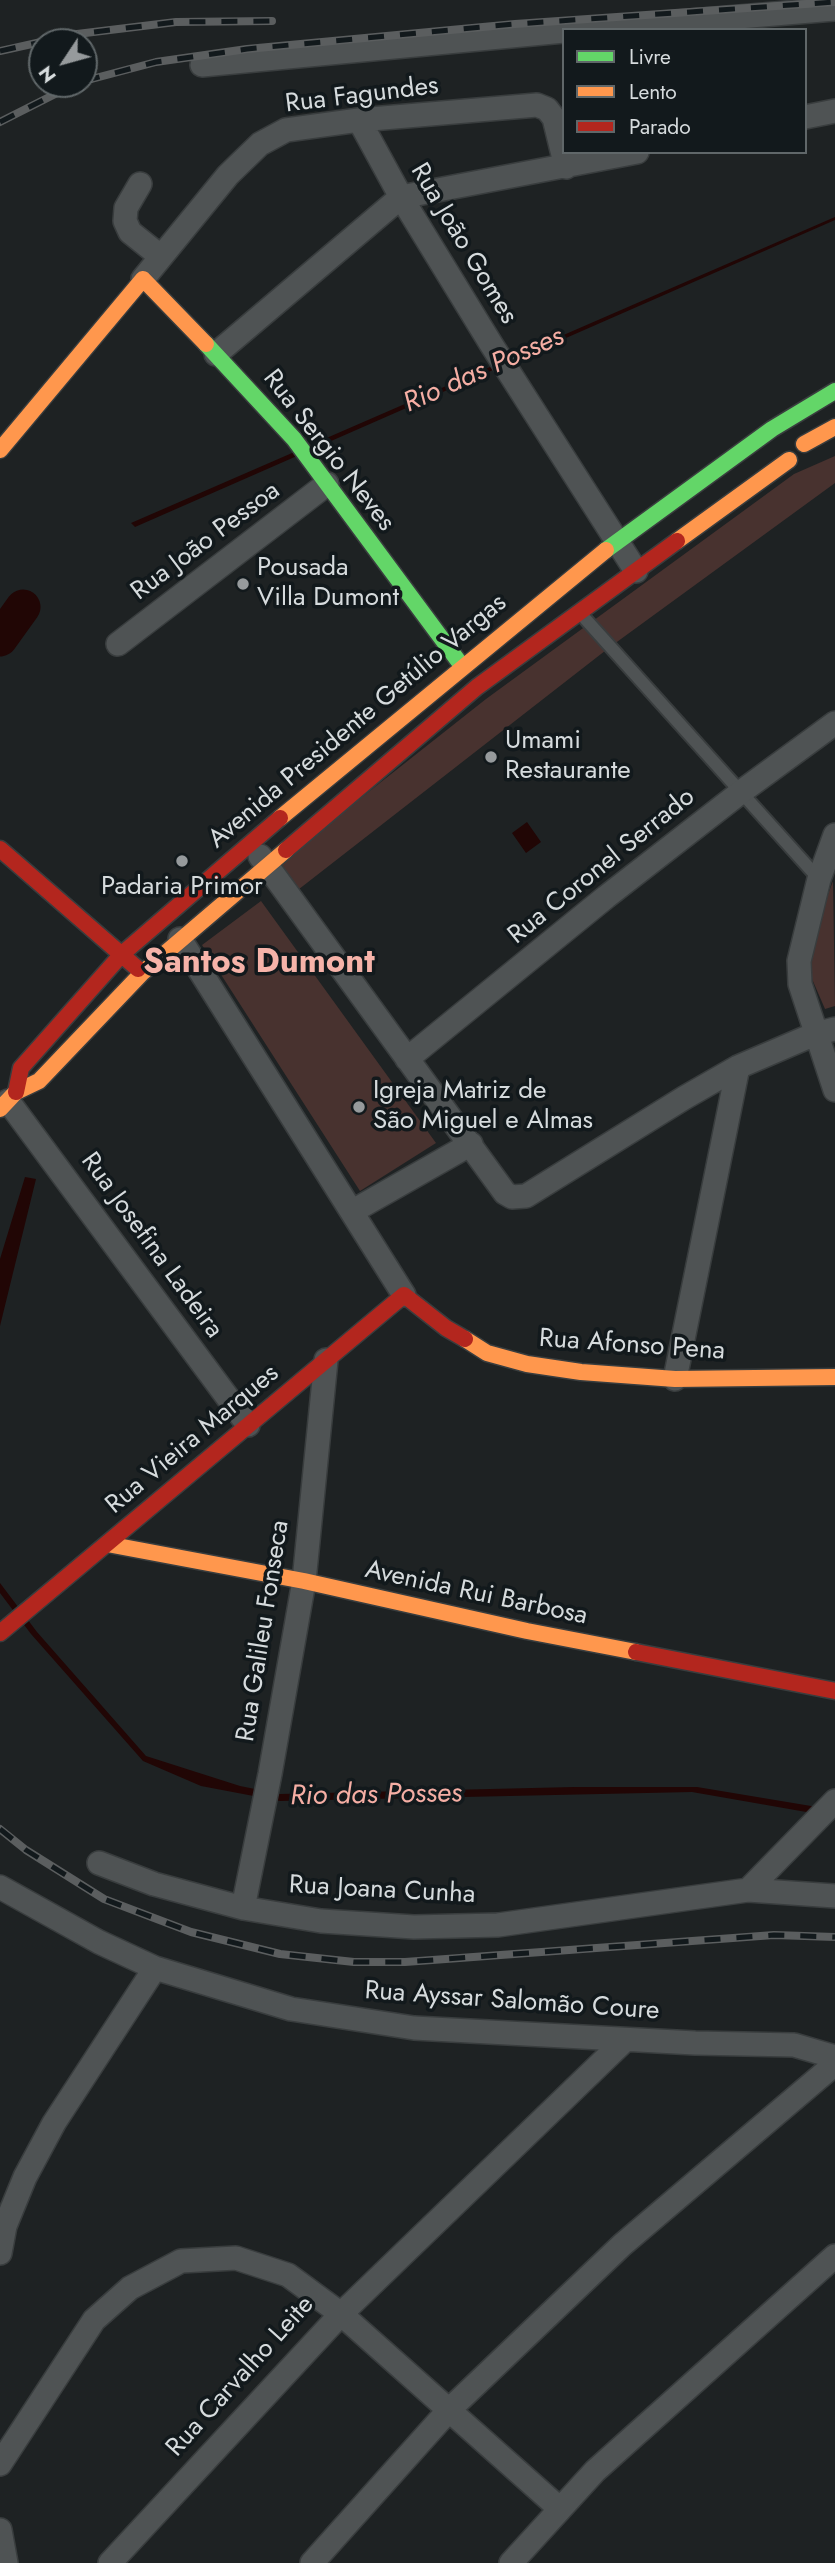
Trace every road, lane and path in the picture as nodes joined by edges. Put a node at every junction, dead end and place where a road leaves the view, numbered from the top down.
1 (835, 9) edge
2 (607, 28) edge
3 (562, 32) edge
4 (201, 65) dead end
5 (835, 111) edge
6 (807, 117) edge
7 (359, 120) junction
8 (562, 151) edge
9 (563, 154) edge
10 (628, 154) edge
11 (566, 167) junction
12 (140, 184) dead end
13 (401, 197) junction
14 (160, 256) junction
15 (143, 279) junction
16 (216, 354) junction
17 (835, 391) edge
18 (777, 426) junction
19 (835, 427) edge
20 (835, 446) edge
21 (0, 450) edge
22 (797, 453) junction
23 (327, 484) junction
24 (615, 542) junction
25 (636, 571) junction
26 (579, 613) junction
27 (118, 644) dead end
28 (461, 666) junction
29 (835, 723) edge
30 (396, 756) junction
31 (741, 792) junction
32 (835, 835) edge
33 (250, 843) junction
34 (0, 849) edge
35 (267, 866) junction
36 (826, 871) edge
37 (180, 939) junction
38 (122, 954) junction
39 (142, 973) junction
40 (825, 1031) edge
41 (407, 1059) junction
42 (737, 1067) junction
43 (835, 1090) edge
44 (8, 1101) edge
45 (471, 1144) junction
46 (353, 1211) junction
47 (404, 1295) junction
48 (326, 1360) junction
49 (835, 1377) edge
50 (675, 1379) junction
51 (248, 1425) junction
52 (107, 1544) junction
53 (304, 1581) junction
54 (6, 1628) edge
55 (835, 1691) edge
56 (829, 1808) edge
57 (99, 1863) dead end
58 (0, 1887) edge
59 (748, 1890) junction
60 (835, 1896) edge
61 (243, 1908) junction
62 (155, 1968) junction
63 (625, 2040) junction
64 (835, 2057) edge
65 (835, 2064) edge
66 (0, 2253) edge
67 (835, 2256) edge
68 (341, 2314) junction
69 (449, 2410) junction
70 (0, 2464) edge
71 (559, 2508) junction
72 (0, 2530) edge
73 (6, 2563) edge
74 (110, 2563) edge
75 (312, 2563) edge
76 (510, 2563) edge

1 - 2 street
3 - 4 street
5 - 6 street
7 - 8 street, Rua Fagundes
7 - 13 street, Rua João Gomes
7 - 14 street, Rua Fagundes
9 - 11 street, Rua Fagundes
10 - 11 street
11 - 13 street
12 - 14 street
13 - 16 street
13 - 24 street, Rua João Gomes
14 - 15 street, Rua Fagundes
15 - 16 main road, Rua Sergio Neves
15 - 21 main road
16 - 23 main road, Rua Sergio Neves
17 - 18 main road, Avenida Presidente Getúlio Vargas
18 - 22 main road
18 - 22 main road
18 - 24 main road, Avenida Presidente Getúlio Vargas
19 - 22 main road, Avenida Presidente Getúlio Vargas
20 - 22 street
22 - 25 main road, Avenida Presidente Getúlio Vargas
23 - 27 street, Rua João Pessoa
23 - 28 main road, Rua Sergio Neves
24 - 25 street, Rua João Gomes
24 - 28 main road, Avenida Presidente Getúlio Vargas
25 - 26 main road, Avenida Presidente Getúlio Vargas
26 - 30 main road, Avenida Presidente Getúlio Vargas
26 - 31 lane
28 - 30 main road
28 - 33 main road, Avenida Presidente Getúlio Vargas
29 - 31 street, Rua Coronel Serrado
30 - 35 main road, Avenida Presidente Getúlio Vargas
31 - 36 lane
31 - 41 street, Rua Coronel Serrado
32 - 36 street
33 - 35 street
33 - 37 main road
33 - 38 main road, Avenida Presidente Getúlio Vargas
34 - 38 main road
35 - 37 main road, Avenida Presidente Getúlio Vargas
35 - 41 street
36 - 40 street
37 - 39 main road, Avenida Presidente Getúlio Vargas
37 - 46 street
38 - 39 main road
38 - 44 main road, Avenida Presidente Getúlio Vargas
39 - 44 main road, Avenida Presidente Getúlio Vargas
40 - 42 street
40 - 43 street
41 - 45 street
42 - 45 street
42 - 50 street
44 - 51 street, Rua Josefina Ladeira
45 - 46 street
46 - 47 street
47 - 48 main road, Rua Vieira Marques
47 - 50 main road, Rua Afonso Pena
48 - 51 main road, Rua Vieira Marques
48 - 53 street, Rua Galileu Fonseca
49 - 50 main road, Rua Afonso Pena
51 - 52 main road, Rua Vieira Marques
52 - 53 main road, Avenida Rui Barbosa
52 - 54 main road, Rua Vieira Marques
53 - 55 main road, Avenida Rui Barbosa
53 - 61 street, Rua Galileu Fonseca
56 - 59 street
57 - 61 street, Rua Joana Cunha
58 - 62 street, Rua Ayssar Salomão Coure
59 - 60 street, Rua Joana Cunha
59 - 61 street, Rua Joana Cunha
62 - 63 street, Rua Ayssar Salomão Coure
62 - 66 street
63 - 64 street, Rua Ayssar Salomão Coure
63 - 68 street
65 - 69 street
67 - 71 street
68 - 69 street
68 - 70 street, Rua Carvalho Leite
68 - 74 street, Rua Carvalho Leite
69 - 71 street
69 - 75 street
71 - 76 street
72 - 73 street

